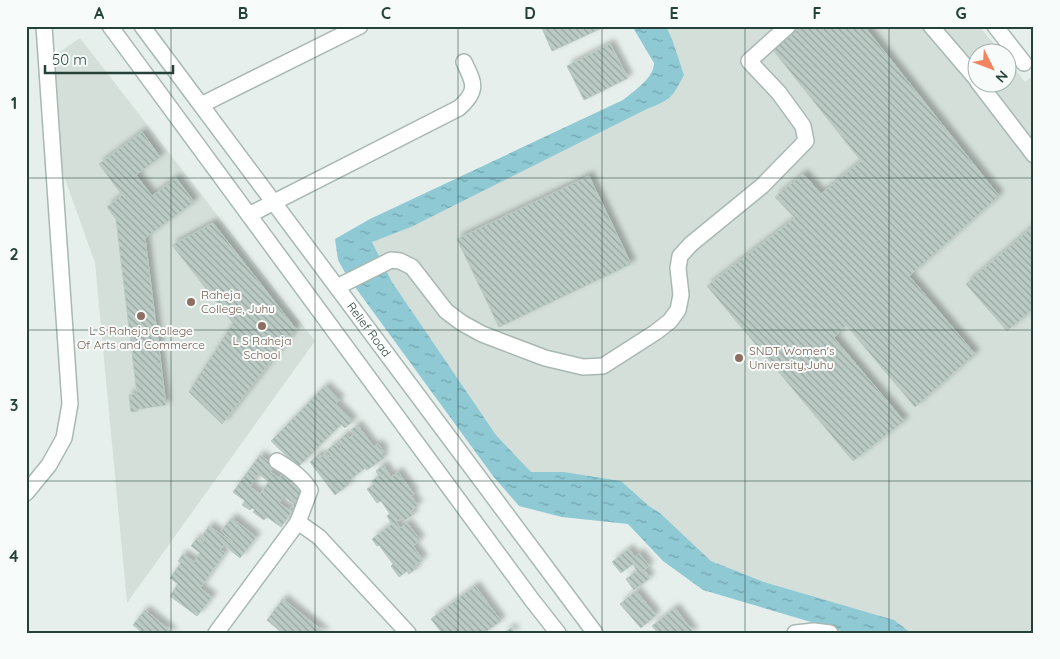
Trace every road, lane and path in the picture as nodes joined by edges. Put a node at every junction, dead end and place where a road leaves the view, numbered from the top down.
1 (44, 26) edge
2 (110, 26) edge
3 (142, 26) edge
4 (360, 26) edge
5 (788, 26) edge
6 (931, 26) edge
7 (995, 26) edge
8 (169, 62) junction
9 (464, 62) dead end
10 (1024, 63) dead end
11 (968, 70) edge
12 (148, 78) junction
13 (986, 92) edge
14 (201, 104) junction
15 (1034, 154) edge
16 (274, 204) junction
17 (249, 215) junction
18 (337, 287) junction
19 (277, 461) dead end
20 (26, 494) edge
21 (298, 522) junction
22 (216, 633) edge
23 (408, 633) edge
24 (558, 633) edge
25 (595, 633) edge
26 (796, 633) edge
27 (830, 633) edge

1 - 20 street
2 - 12 street
3 - 8 street, Relief Road
4 - 14 street
5 - 18 street
6 - 11 street
7 - 10 street
8 - 12 street
8 - 14 street, Relief Road
9 - 16 street
12 - 17 street
13 - 15 street
14 - 16 street, Relief Road
16 - 17 street
16 - 18 street, Relief Road
17 - 24 street
18 - 25 street, Relief Road
19 - 21 street
21 - 22 street
21 - 23 street
26 - 27 street

